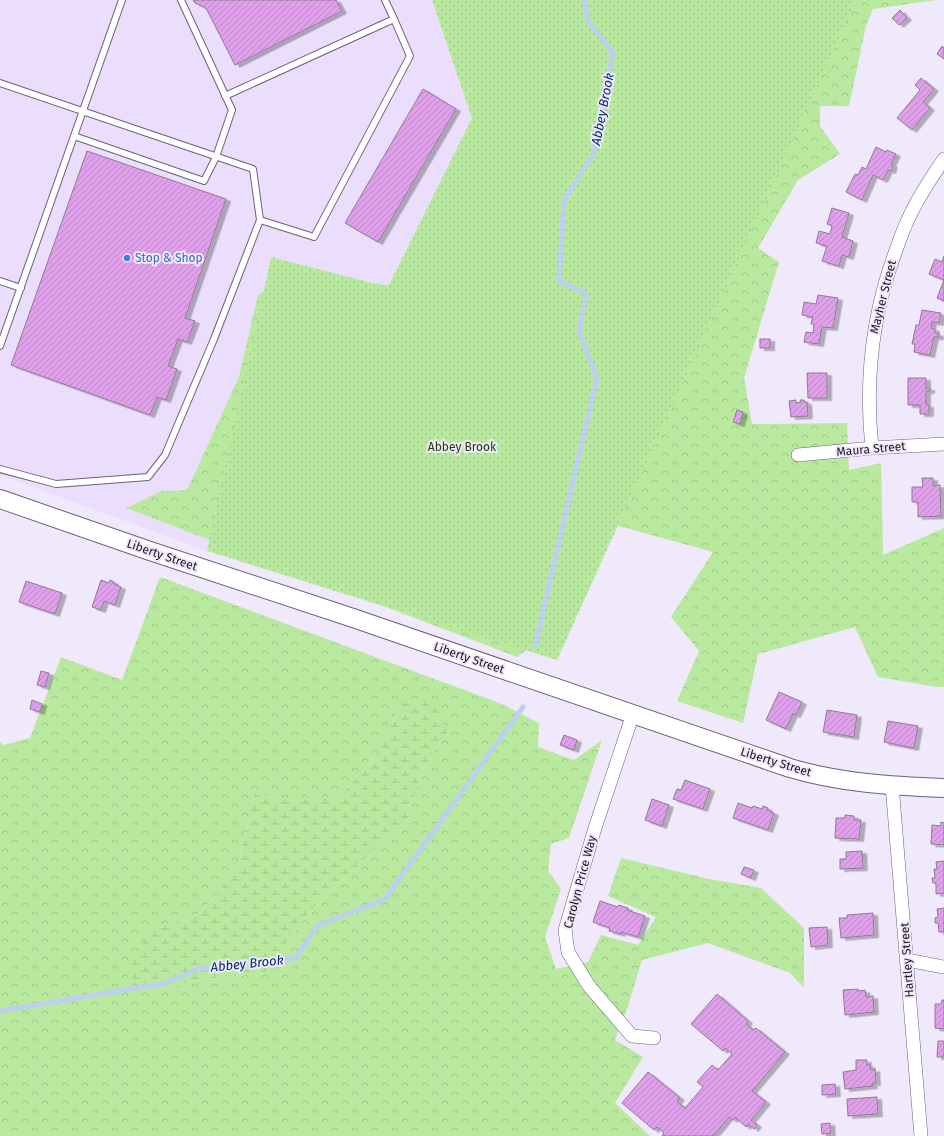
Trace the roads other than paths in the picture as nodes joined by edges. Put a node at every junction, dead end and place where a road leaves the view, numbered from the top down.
1 (122, 0) edge
2 (181, 0) edge
3 (385, 0) edge
4 (394, 19) junction
5 (0, 83) edge
6 (225, 96) junction
7 (82, 112) junction
8 (74, 136) junction
9 (216, 157) junction
10 (944, 159) edge
11 (260, 220) junction
12 (0, 280) edge
13 (20, 288) junction
14 (2, 332) edge
15 (0, 346) edge
16 (944, 444) edge
17 (872, 448) junction
18 (798, 455) dead end
19 (0, 469) edge
20 (0, 499) edge
21 (633, 714) junction
22 (892, 785) junction
23 (944, 788) edge
24 (907, 960) junction
25 (944, 967) edge
26 (654, 1038) dead end
27 (921, 1136) edge

1 - 7 lane
2 - 6 lane
3 - 4 lane
4 - 6 lane
4 - 11 lane
5 - 7 lane
6 - 9 lane
7 - 8 lane
7 - 9 lane
8 - 9 lane
8 - 13 lane
9 - 11 lane
10 - 17 street, Mayher Street
11 - 19 lane
12 - 13 lane
13 - 14 lane
14 - 15 lane
16 - 17 street, Maura Street
17 - 18 street, Maura Street
20 - 21 main road, Liberty Street
21 - 22 main road, Liberty Street
21 - 26 street, Carolyn Price Way
22 - 23 main road, Liberty Street
22 - 24 street, Hartley Street
24 - 25 street
24 - 27 street, Hartley Street

